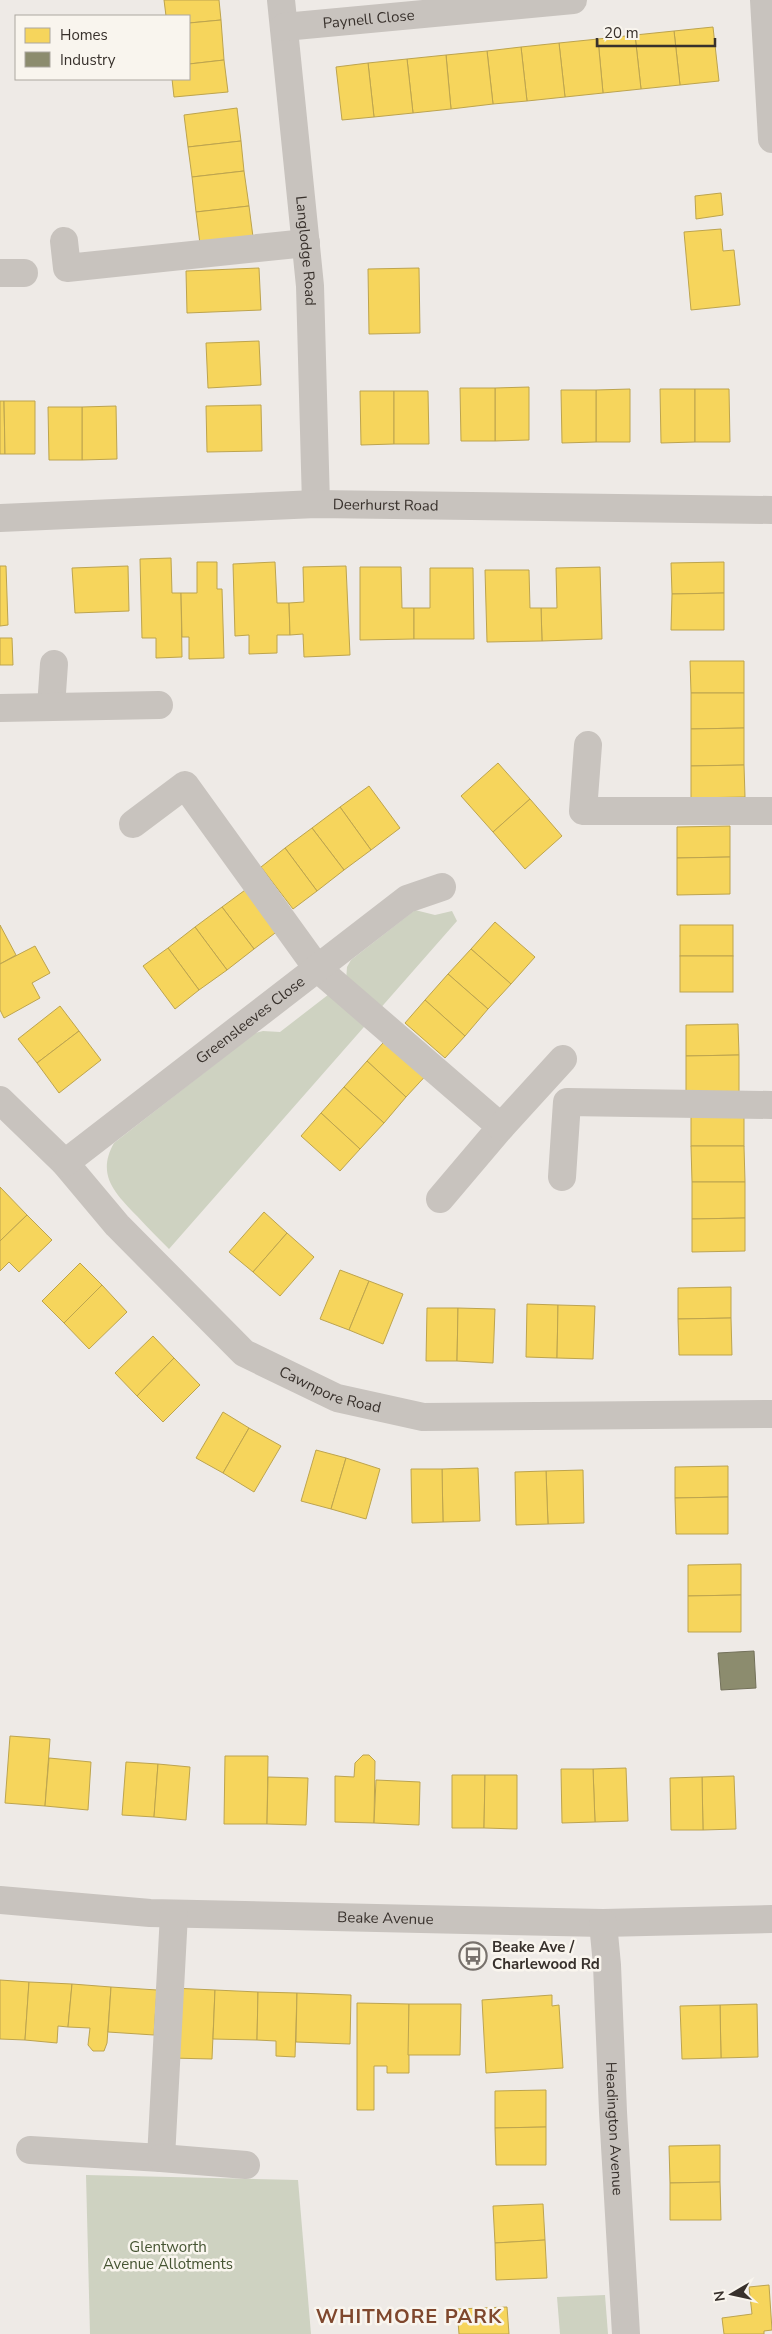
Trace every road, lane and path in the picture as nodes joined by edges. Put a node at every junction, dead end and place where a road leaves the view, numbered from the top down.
1 (281, 0) edge
2 (573, 0) edge
3 (764, 0) edge
4 (284, 28) junction
5 (772, 139) edge
6 (64, 241) dead end
7 (306, 243) junction
8 (316, 504) junction
9 (772, 510) edge
10 (0, 518) edge
11 (54, 664) dead end
12 (159, 706) dead end
13 (51, 707) junction
14 (0, 708) edge
15 (588, 745) dead end
16 (772, 811) edge
17 (133, 824) dead end
18 (442, 887) dead end
19 (317, 968) junction
20 (563, 1060) dead end
21 (0, 1100) edge
22 (772, 1105) edge
23 (501, 1127) junction
24 (65, 1163) junction
25 (562, 1177) dead end
26 (440, 1199) dead end
27 (772, 1414) edge
28 (0, 1900) edge
29 (174, 1914) junction
30 (772, 1919) edge
31 (603, 1923) junction
32 (30, 2150) dead end
33 (161, 2158) junction
34 (246, 2165) dead end
35 (626, 2334) edge

1 - 4 street, Langlodge Road
2 - 4 street, Paynell Close
3 - 5 street
4 - 7 street, Langlodge Road
6 - 7 street
7 - 8 street, Langlodge Road
8 - 9 street, Deerhurst Road
8 - 10 street, Deerhurst Road
11 - 13 street
12 - 13 street
13 - 14 street
15 - 16 street
17 - 19 street
18 - 19 street, Greensleeves Close
19 - 23 street
19 - 24 street, Greensleeves Close
20 - 23 street
21 - 24 street, Cawnpore Road
22 - 25 street
23 - 26 street
24 - 27 street, Cawnpore Road
28 - 29 street, Beake Avenue
29 - 31 street, Beake Avenue
29 - 33 street
30 - 31 street, Beake Avenue
31 - 35 street, Headington Avenue
32 - 33 street
33 - 34 street

